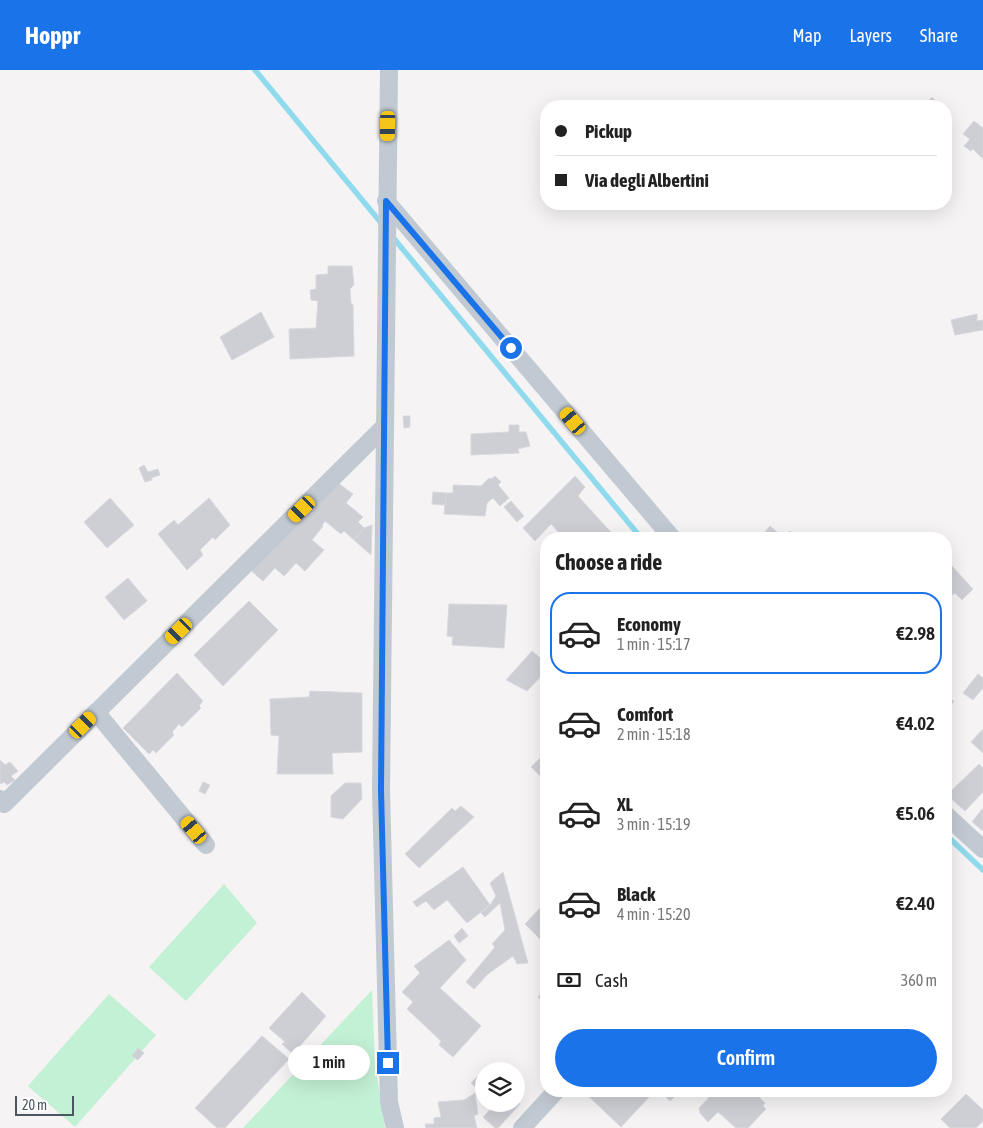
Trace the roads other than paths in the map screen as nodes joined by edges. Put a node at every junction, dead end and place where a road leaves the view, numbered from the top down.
1 (388, 70) edge
2 (386, 209) junction
3 (384, 427) junction
4 (667, 532) edge
5 (96, 712) junction
6 (0, 799) edge
7 (952, 821) edge
8 (206, 845) dead end
9 (983, 849) edge
10 (550, 1097) edge
11 (395, 1128) edge
12 (522, 1128) edge

1 - 2 street
2 - 3 street
2 - 4 street
3 - 5 street
3 - 11 street
5 - 6 street
5 - 8 street
7 - 9 street
10 - 12 street

